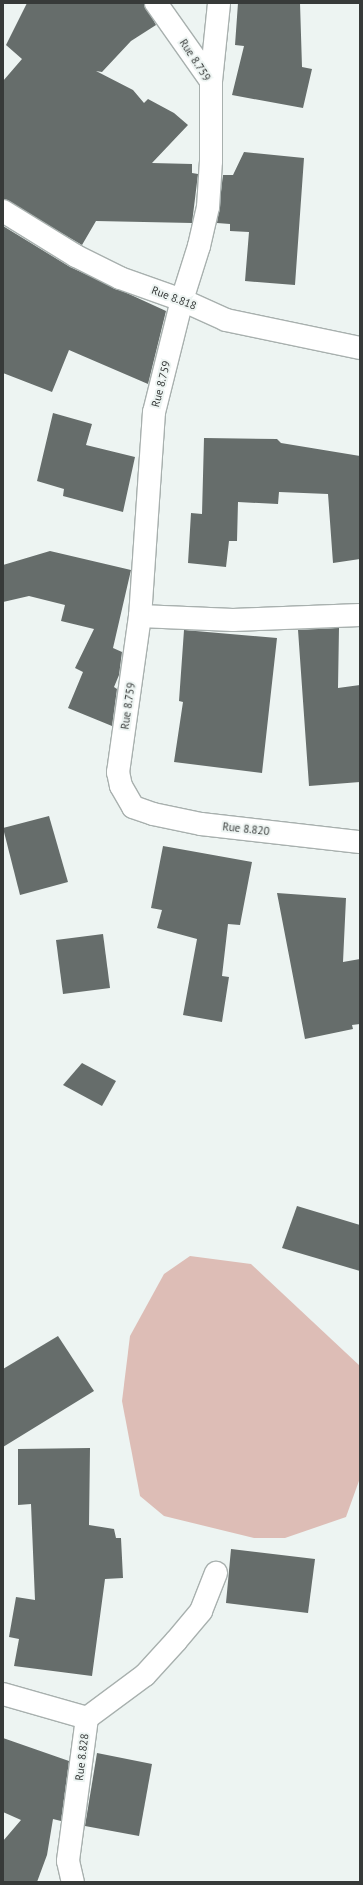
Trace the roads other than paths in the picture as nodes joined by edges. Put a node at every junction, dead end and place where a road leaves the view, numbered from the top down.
1 (156, 3) edge
2 (219, 3) edge
3 (211, 81) junction
4 (3, 211) edge
5 (182, 300) junction
6 (360, 348) edge
7 (360, 615) edge
8 (140, 616) junction
9 (133, 807) joint
10 (360, 842) edge
11 (216, 1573) dead end
12 (3, 1694) edge
13 (87, 1718) junction
14 (73, 1882) edge

1 - 3 street, Rue 8.759
2 - 3 street
3 - 5 street, Rue 8.759
4 - 5 street, Rue 8.818
5 - 6 street, Rue 8.818
5 - 8 street, Rue 8.759
7 - 8 street
8 - 9 street, Rue 8.759
9 - 10 street, Rue 8.820
11 - 13 street
12 - 13 street, Rue 8.828
13 - 14 street, Rue 8.828

